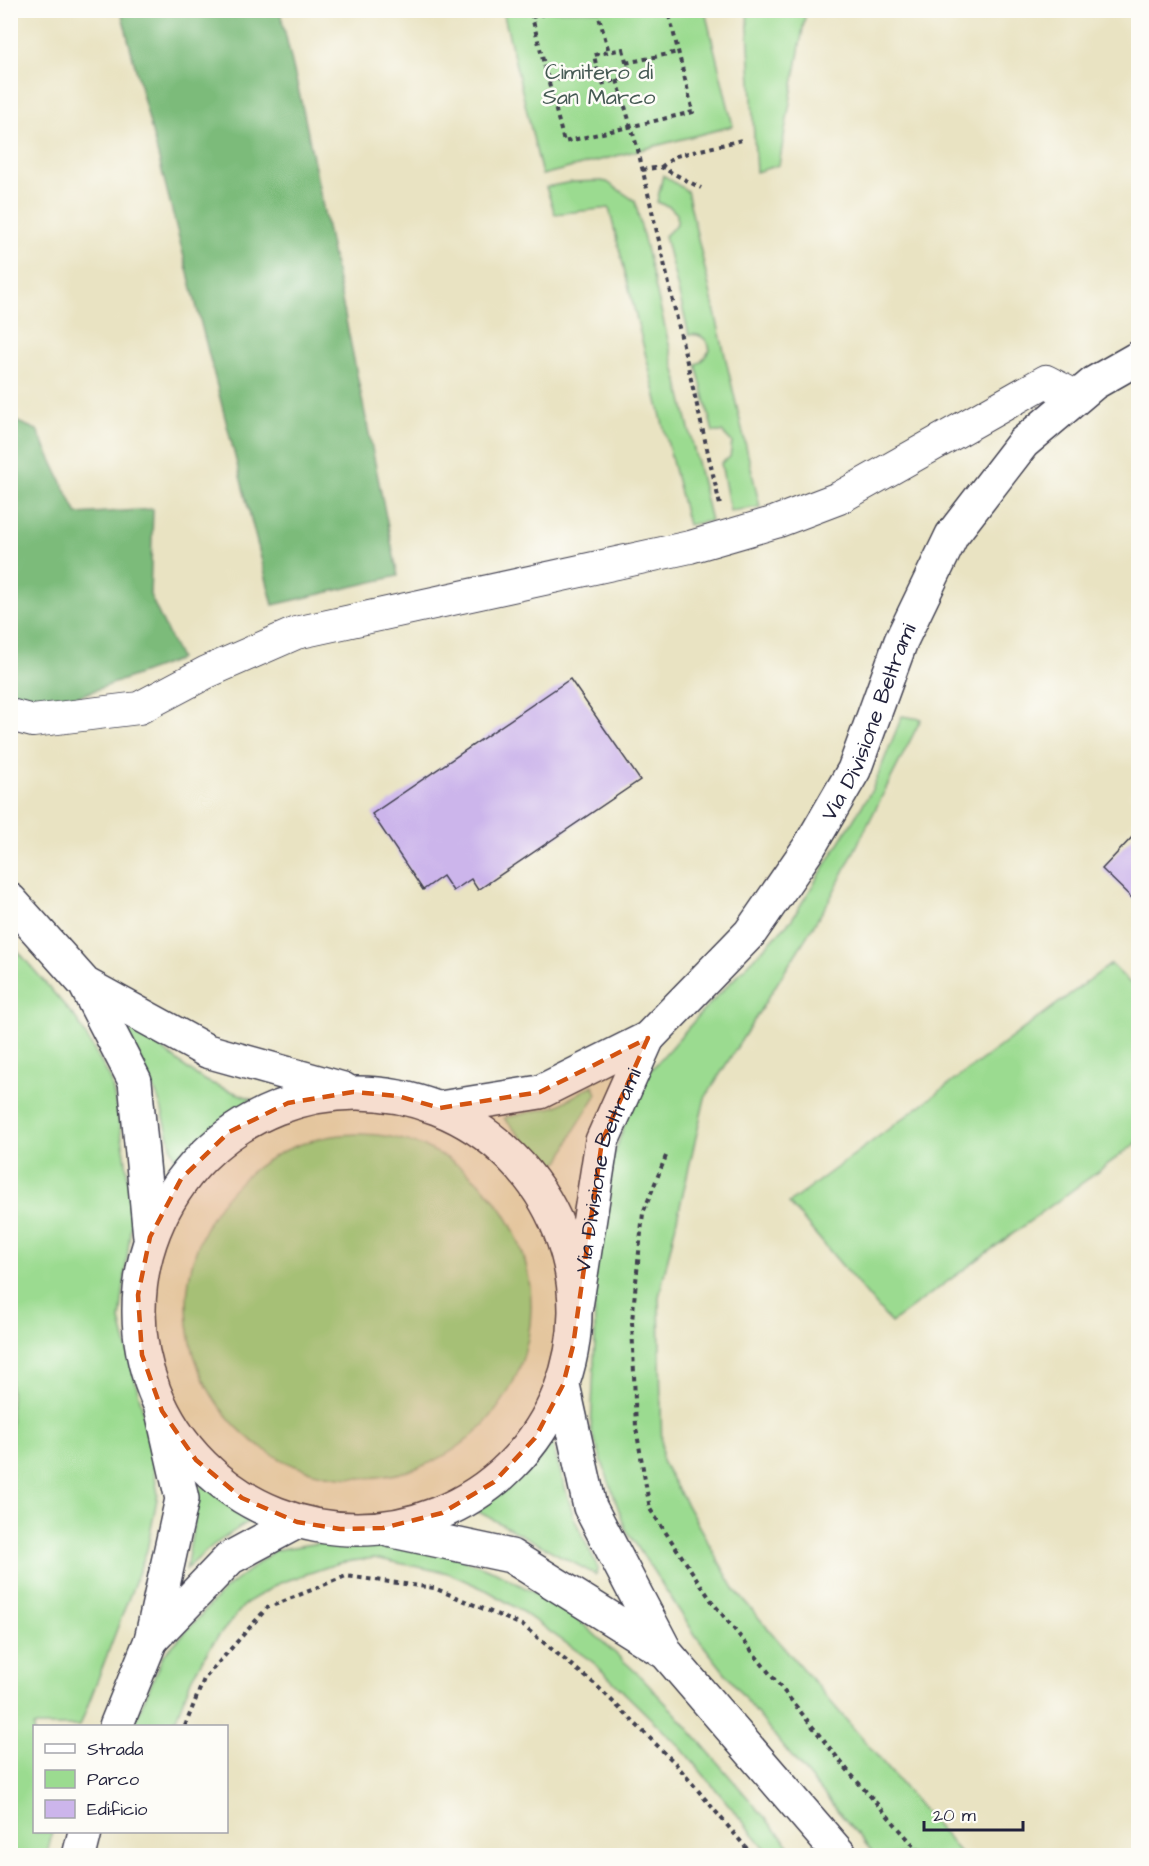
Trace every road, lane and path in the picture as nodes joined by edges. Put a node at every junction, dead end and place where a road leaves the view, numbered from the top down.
1 (562, 10) edge
2 (597, 10) edge
3 (668, 10) edge
4 (609, 52) junction
5 (678, 52) junction
6 (626, 63) junction
7 (597, 70) junction
8 (616, 80) junction
9 (548, 81) junction
10 (631, 127) junction
11 (742, 140) dead end
12 (661, 167) junction
13 (642, 170) junction
14 (700, 188) dead end
15 (1138, 358) edge
16 (1077, 397) junction
17 (727, 535) junction
18 (10, 715) edge
19 (10, 900) edge
20 (85, 984) junction
21 (648, 1038) junction
22 (353, 1092) junction
23 (440, 1108) junction
24 (666, 1156) dead end
25 (150, 1237) junction
26 (576, 1306) junction
27 (563, 1385) junction
28 (162, 1411) junction
29 (297, 1522) junction
30 (383, 1528) junction
31 (151, 1640) junction
32 (667, 1654) junction
33 (116, 1725) edge
34 (185, 1725) edge
35 (85, 1833) edge
36 (79, 1856) edge
37 (753, 1856) edge
38 (841, 1856) edge
39 (923, 1856) edge

1 - 9 path
2 - 4 path
3 - 5 path
4 - 6 path
4 - 7 path
5 - 6 path
5 - 10 path
6 - 8 path
7 - 8 path
7 - 9 path
8 - 10 path
9 - 10 path
10 - 13 path
11 - 12 path
12 - 13 path
12 - 14 path
13 - 17 path
15 - 16 main road, Via Divisione Beltrami
16 - 17 street
16 - 21 main road, Via Divisione Beltrami
17 - 18 street
19 - 20 main road
20 - 22 main road
20 - 25 main road
21 - 23 main road, Via Divisione Beltrami
21 - 26 main road, Via Divisione Beltrami
22 - 23 main road
22 - 25 main road
23 - 26 main road
24 - 39 path
25 - 28 main road
26 - 27 main road
27 - 30 main road
27 - 32 main road
28 - 29 main road
28 - 31 main road
29 - 30 main road
29 - 31 main road
30 - 32 main road
31 - 33 main road
32 - 38 main road
34 - 37 path
35 - 36 main road

